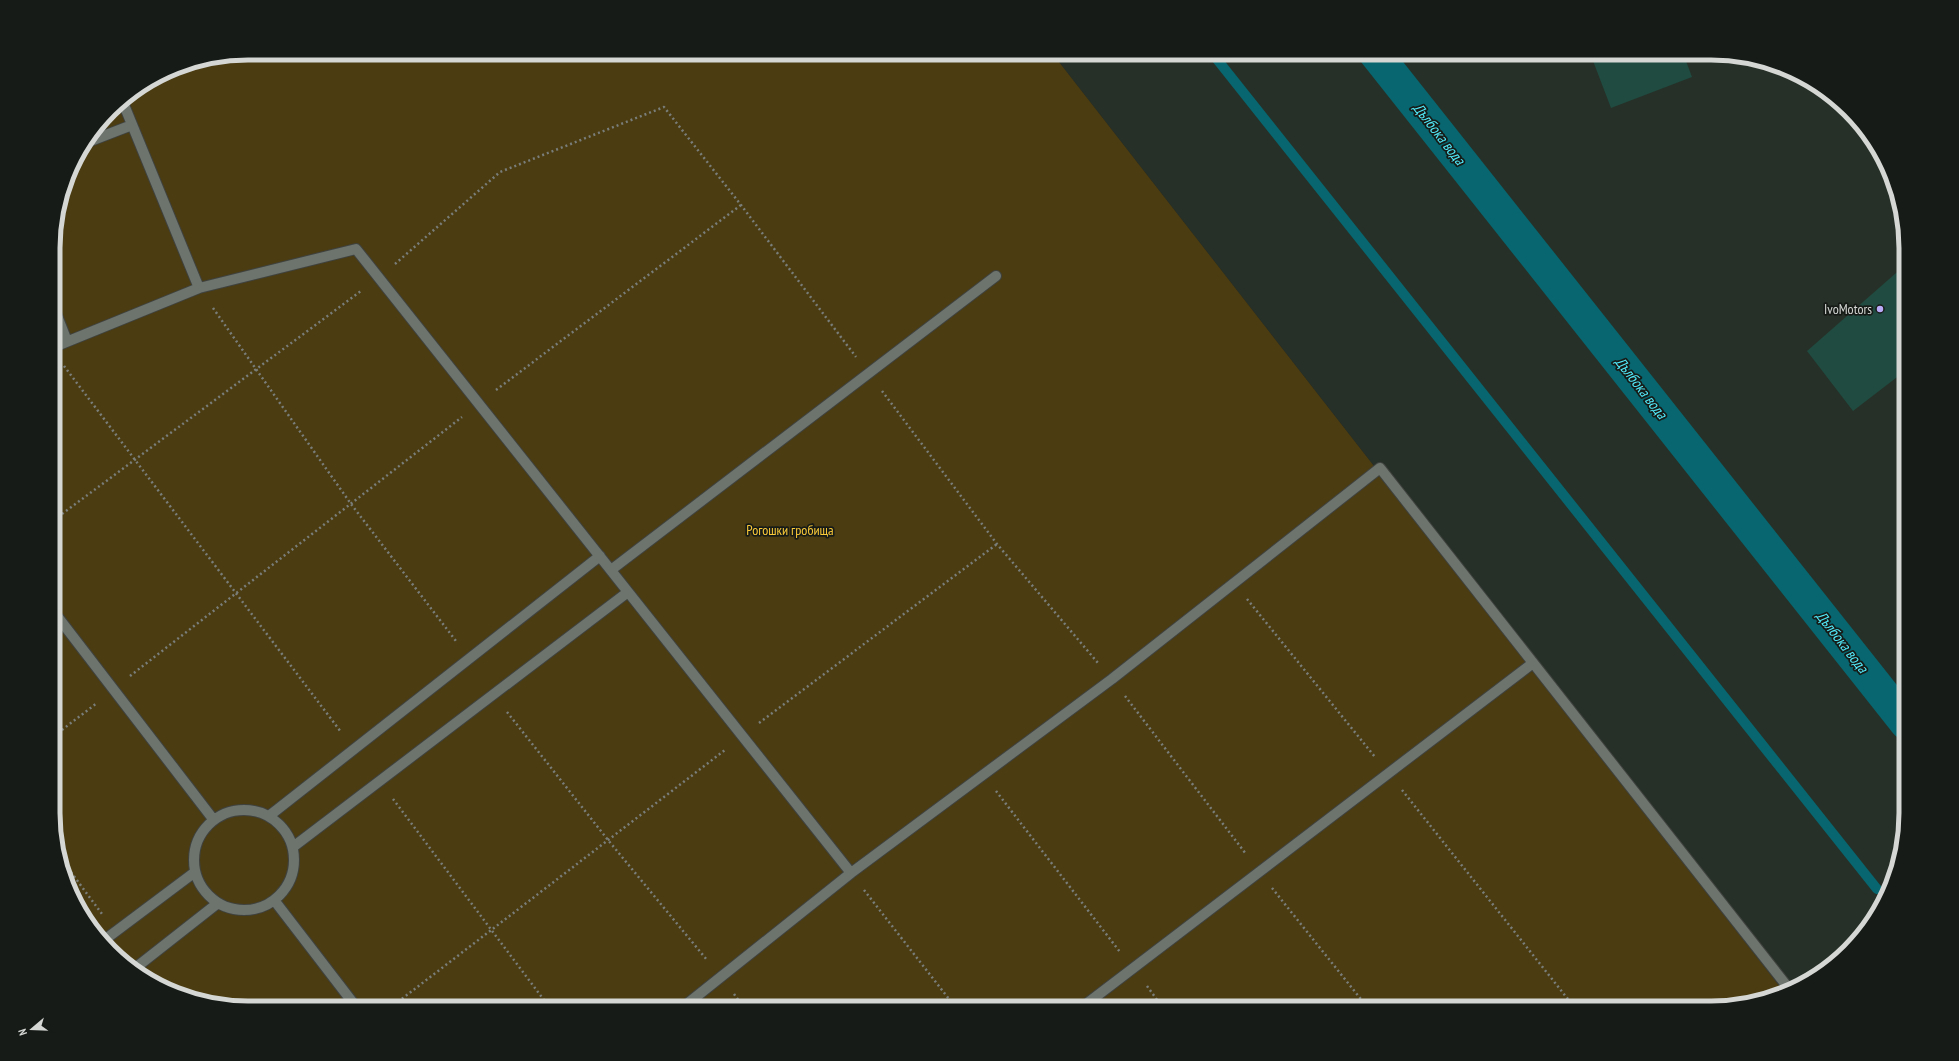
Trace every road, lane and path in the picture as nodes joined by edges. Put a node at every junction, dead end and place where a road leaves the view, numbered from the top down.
1 (125, 107) edge
2 (132, 125) junction
3 (95, 139) edge
4 (741, 204) junction
5 (996, 276) dead end
6 (379, 277) junction
7 (198, 288) junction
8 (60, 324) edge
9 (67, 342) junction
10 (60, 345) edge
11 (63, 365) dead end
12 (868, 374) junction
13 (479, 403) junction
14 (135, 460) junction
15 (60, 516) edge
16 (997, 544) junction
17 (600, 556) junction
18 (611, 570) junction
19 (1234, 583) junction
20 (628, 592) junction
21 (236, 594) junction
22 (60, 620) edge
23 (1533, 663) junction
24 (1112, 679) junction
25 (114, 690) junction
26 (60, 731) edge
27 (742, 736) junction
28 (354, 749) junction
29 (1389, 773) junction
30 (983, 774) junction
31 (379, 781) junction
32 (269, 816) junction
33 (213, 819) junction
34 (293, 846) junction
35 (195, 872) junction
36 (1260, 872) junction
37 (850, 873) junction
38 (274, 900) junction
39 (218, 904) junction
40 (491, 930) junction
41 (108, 938) edge
42 (139, 965) edge
43 (1133, 968) junction
44 (1786, 985) edge
45 (352, 1001) edge
46 (399, 1001) edge
47 (545, 1001) edge
48 (691, 1001) edge
49 (951, 1001) edge
50 (1090, 1001) edge
51 (1158, 1001) edge
52 (1362, 1001) edge
53 (1568, 1001) edge

1 - 2 lane
2 - 3 lane
2 - 7 lane
4 - 6 path
4 - 12 path
4 - 13 path
5 - 12 lane
6 - 7 lane
6 - 13 lane
6 - 14 path
7 - 9 lane
8 - 9 lane
9 - 10 lane
11 - 14 path
12 - 16 path
12 - 18 lane
13 - 17 lane
13 - 21 path
14 - 15 path
14 - 21 path
16 - 24 path
16 - 27 path
17 - 18 lane
17 - 28 lane
18 - 20 lane
19 - 23 lane
19 - 24 lane
19 - 29 path
20 - 27 lane
20 - 31 lane
21 - 25 path
21 - 28 path
22 - 25 lane
23 - 29 lane
23 - 44 lane
24 - 30 lane
24 - 36 path
25 - 26 path
25 - 33 lane
27 - 37 lane
27 - 40 path
28 - 32 lane
29 - 36 lane
29 - 53 path
30 - 37 lane
30 - 43 path
31 - 34 lane
31 - 40 path
32 - 33 lane
32 - 34 lane
33 - 35 lane
34 - 38 lane
35 - 39 lane
35 - 41 lane
36 - 43 lane
36 - 52 path
37 - 48 lane
37 - 49 path
38 - 39 lane
38 - 45 lane
39 - 42 lane
40 - 46 path
40 - 47 path
43 - 50 lane
43 - 51 path

